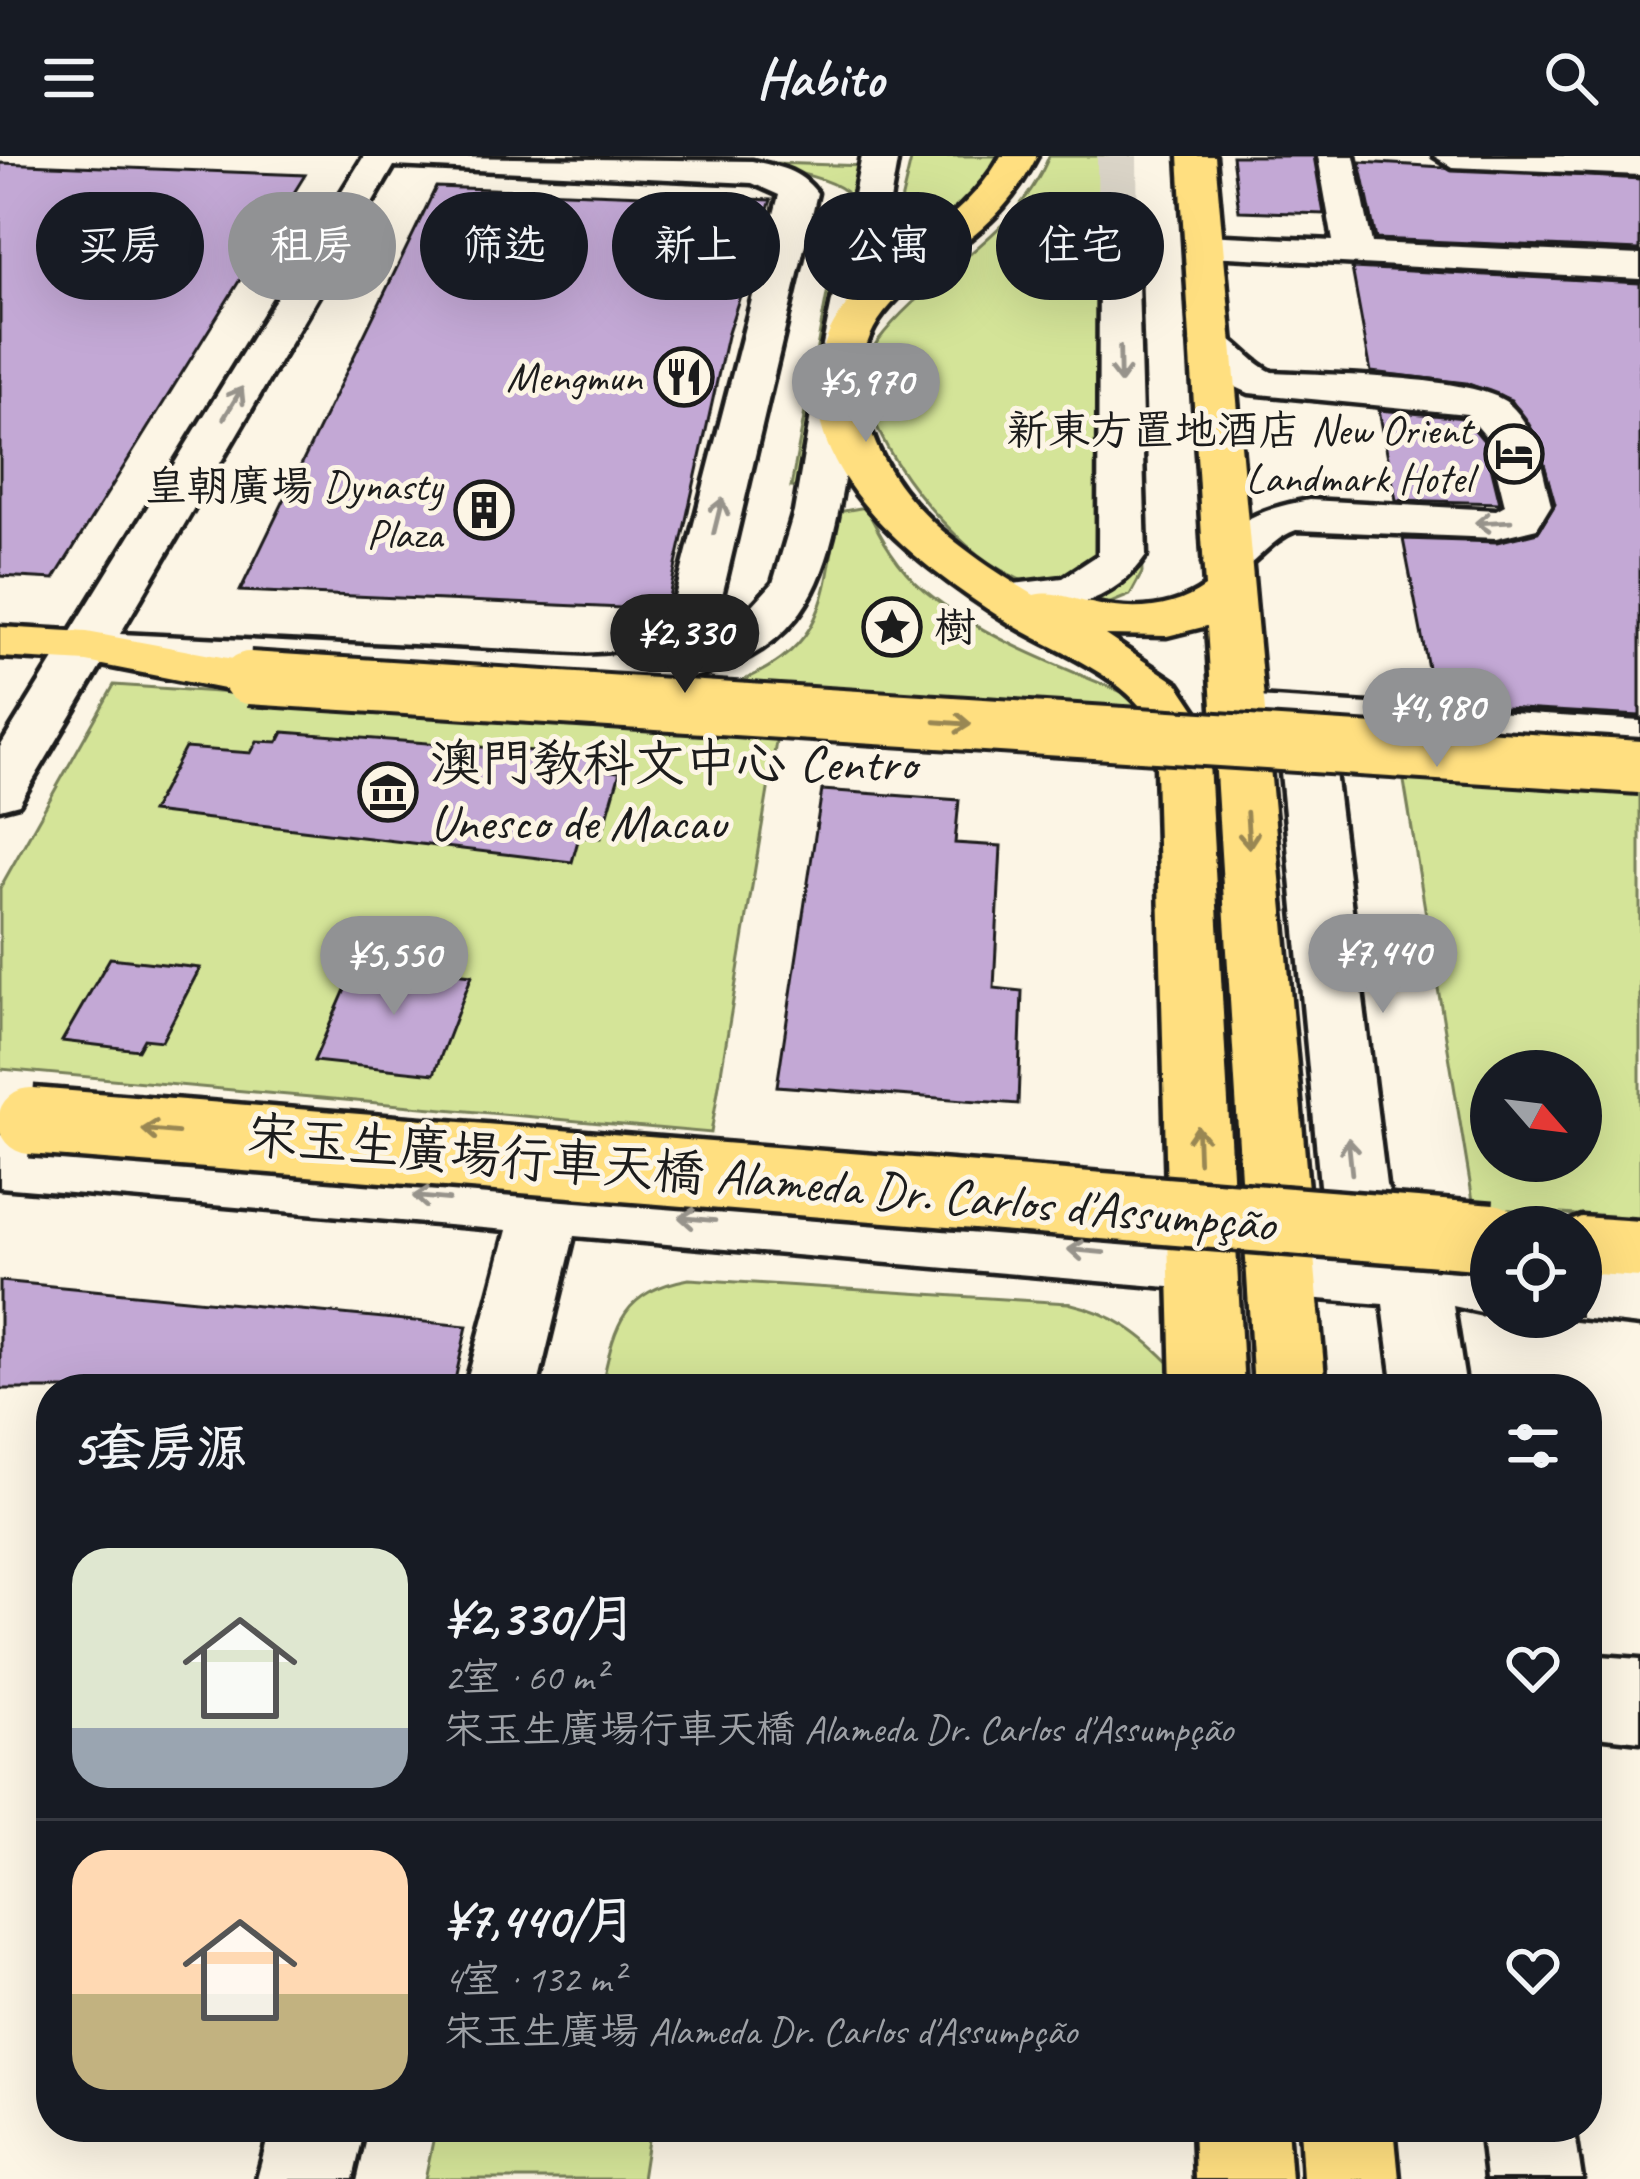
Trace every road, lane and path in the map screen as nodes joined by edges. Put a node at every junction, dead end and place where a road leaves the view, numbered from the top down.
1 (382, 156) edge
2 (399, 156) edge
3 (880, 156) edge
4 (1019, 156) edge
5 (1196, 156) edge
6 (1336, 156) edge
7 (1453, 156) edge
8 (1640, 164) edge
9 (1204, 247) junction
10 (1354, 254) junction
11 (1640, 267) edge
12 (1119, 300) tunnel mouth
13 (1211, 342) junction
14 (841, 364) junction
15 (938, 547) junction
16 (1228, 578) junction
17 (1022, 595) junction
18 (0, 642) edge
19 (87, 647) junction
20 (620, 672) junction
21 (1239, 713) junction
22 (1390, 723) junction
23 (1640, 738) edge
24 (1640, 766) edge
25 (0, 790) edge
26 (10, 1134) edge
27 (548, 1208) junction
28 (1602, 1246) edge
29 (1640, 1249) edge
30 (1203, 1261) junction
31 (1281, 1267) junction
32 (1469, 1271) edge
33 (1602, 1293) edge
34 (1640, 1296) edge
35 (506, 1374) edge
36 (1207, 1374) edge
37 (1289, 1374) edge
38 (1435, 1374) edge
39 (1602, 1696) edge
40 (1640, 1700) edge
41 (314, 2142) edge
42 (1241, 2142) edge
43 (1348, 2142) edge
44 (1529, 2142) edge
45 (305, 2179) edge
46 (1243, 2179) edge
47 (1351, 2179) edge
48 (1534, 2179) edge

19 -> 1 street
20 -> 2 street
3 - 14 street
4 - 14 main road
5 - 9 main road
6 - 10 street
7 - 8 street
9 - 10 street
9 - 13 main road
10 - 11 street
12 -> 17 street
13 - 16 main road
13 -> 16 street
14 - 15 main road
14 - 20 street
15 - 17 main road
30 -> 15 main road
16 - 17 main road
16 - 21 main road
18 - 19 main road
19 - 20 street
19 -> 24 main road, bridge
19 - 25 street
21 - 22 street
21 -> 31 main road
22 - 23 street
32 -> 22 street
27 -> 26 street
32 -> 26 main road, 宋玉生廣場行車天橋 Alameda Dr. Carlos d'Assumpção, bridge
30 -> 27 street
27 - 35 street
28 - 29 main road
30 - 36 main road
31 - 32 street
31 - 37 main road
32 - 38 street
33 - 34 street
39 - 40 street
41 - 45 street
42 - 46 main road
43 - 47 main road
44 - 48 street

